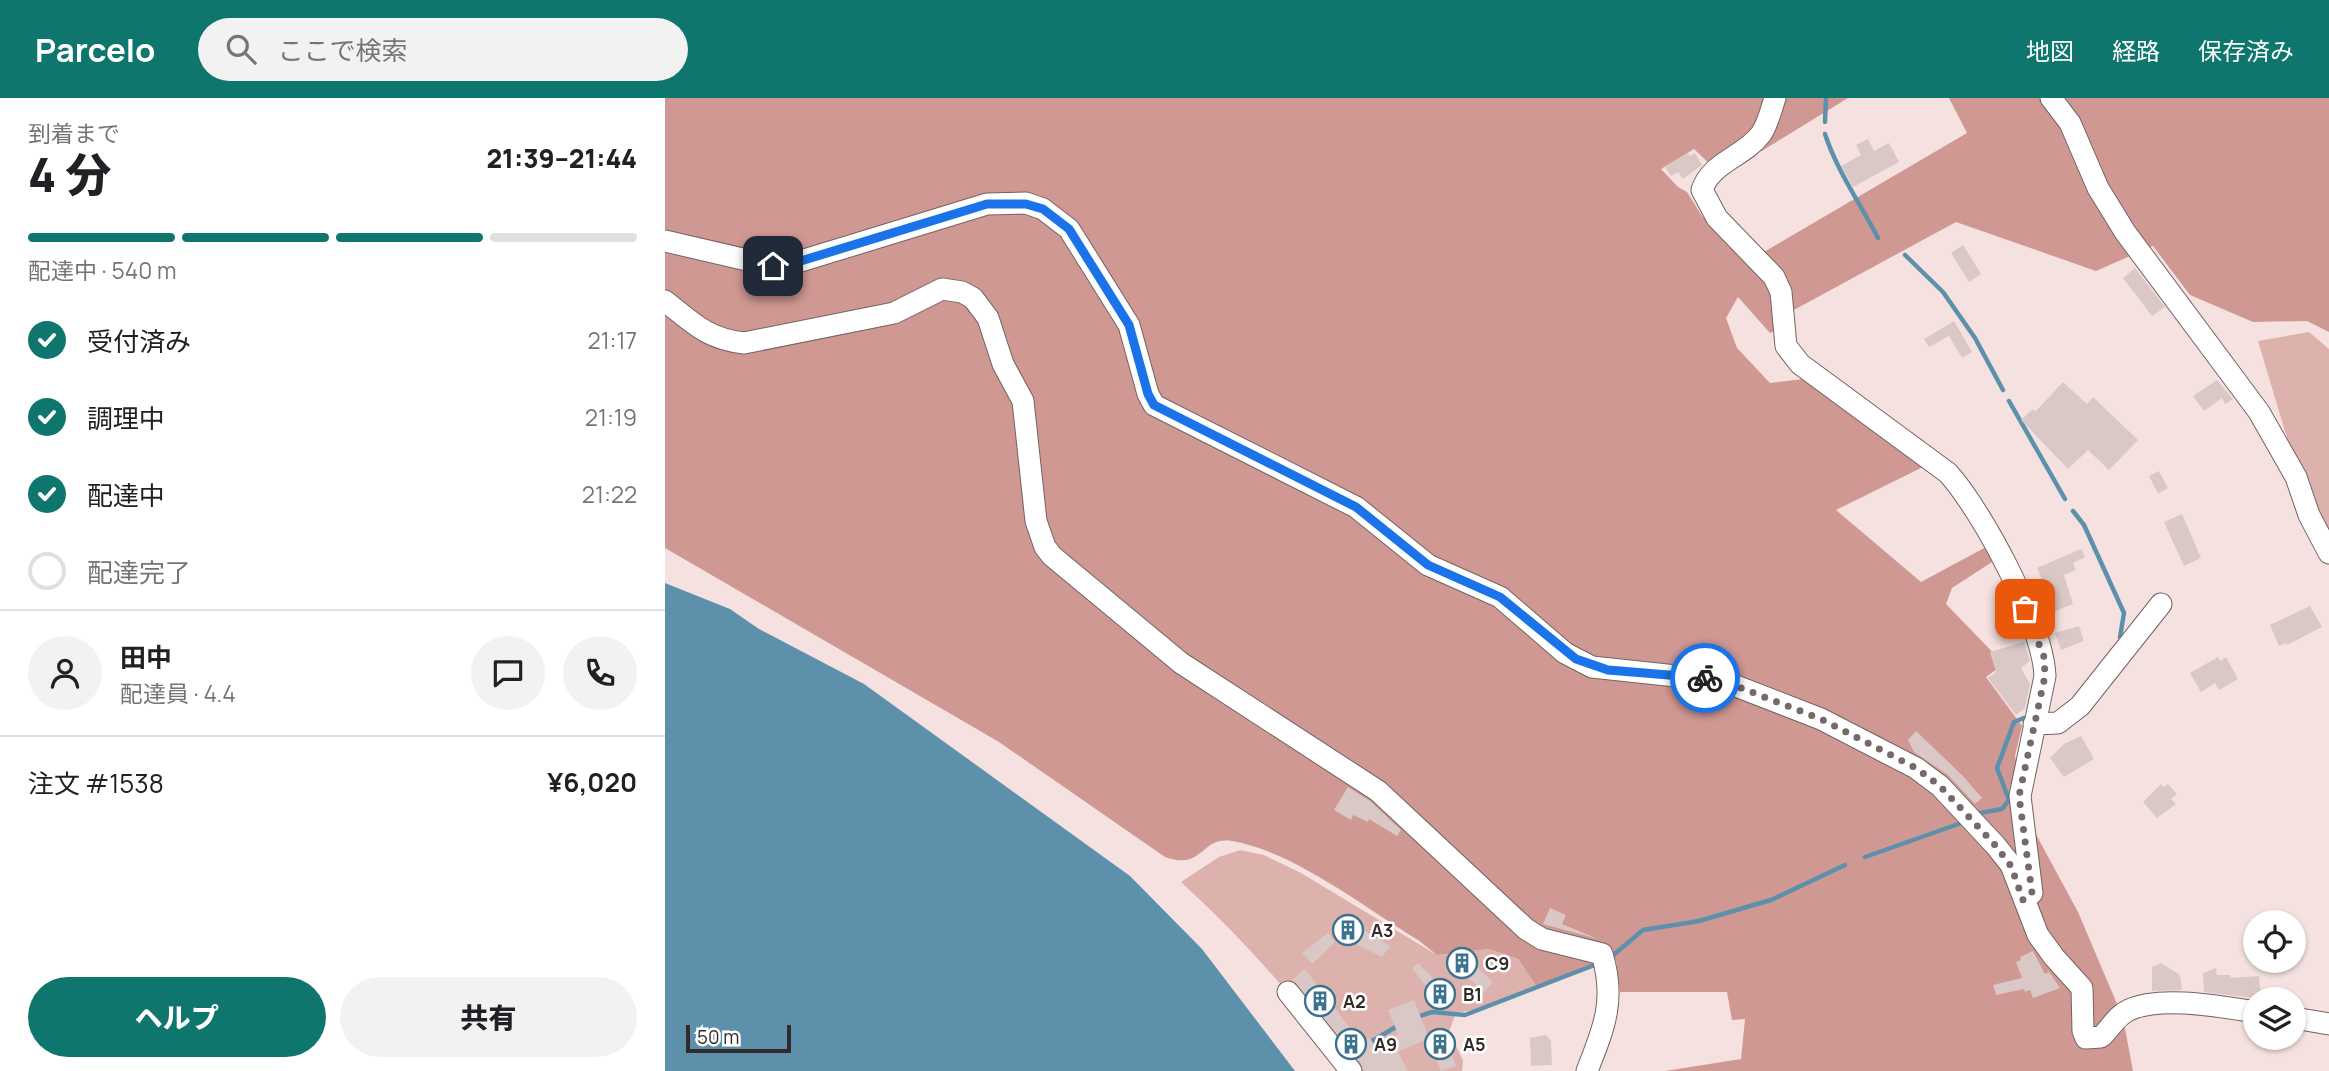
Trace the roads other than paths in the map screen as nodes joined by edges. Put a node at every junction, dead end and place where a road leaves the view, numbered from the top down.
1 (1775, 98) edge
2 (2051, 98) edge
3 (665, 241) edge
4 (665, 301) edge
5 (2329, 553) edge
6 (2161, 604) dead end
7 (2034, 724) junction
8 (2023, 900) junction
9 (1288, 992) dead end
10 (2243, 1010) edge
11 (2306, 1020) edge
12 (2329, 1024) edge
13 (1351, 1071) edge
14 (1587, 1071) edge

1 - 7 street
2 - 5 street
3 - 8 street
4 - 14 street
6 - 7 street
7 - 8 street
8 - 10 street
9 - 13 street
11 - 12 street

